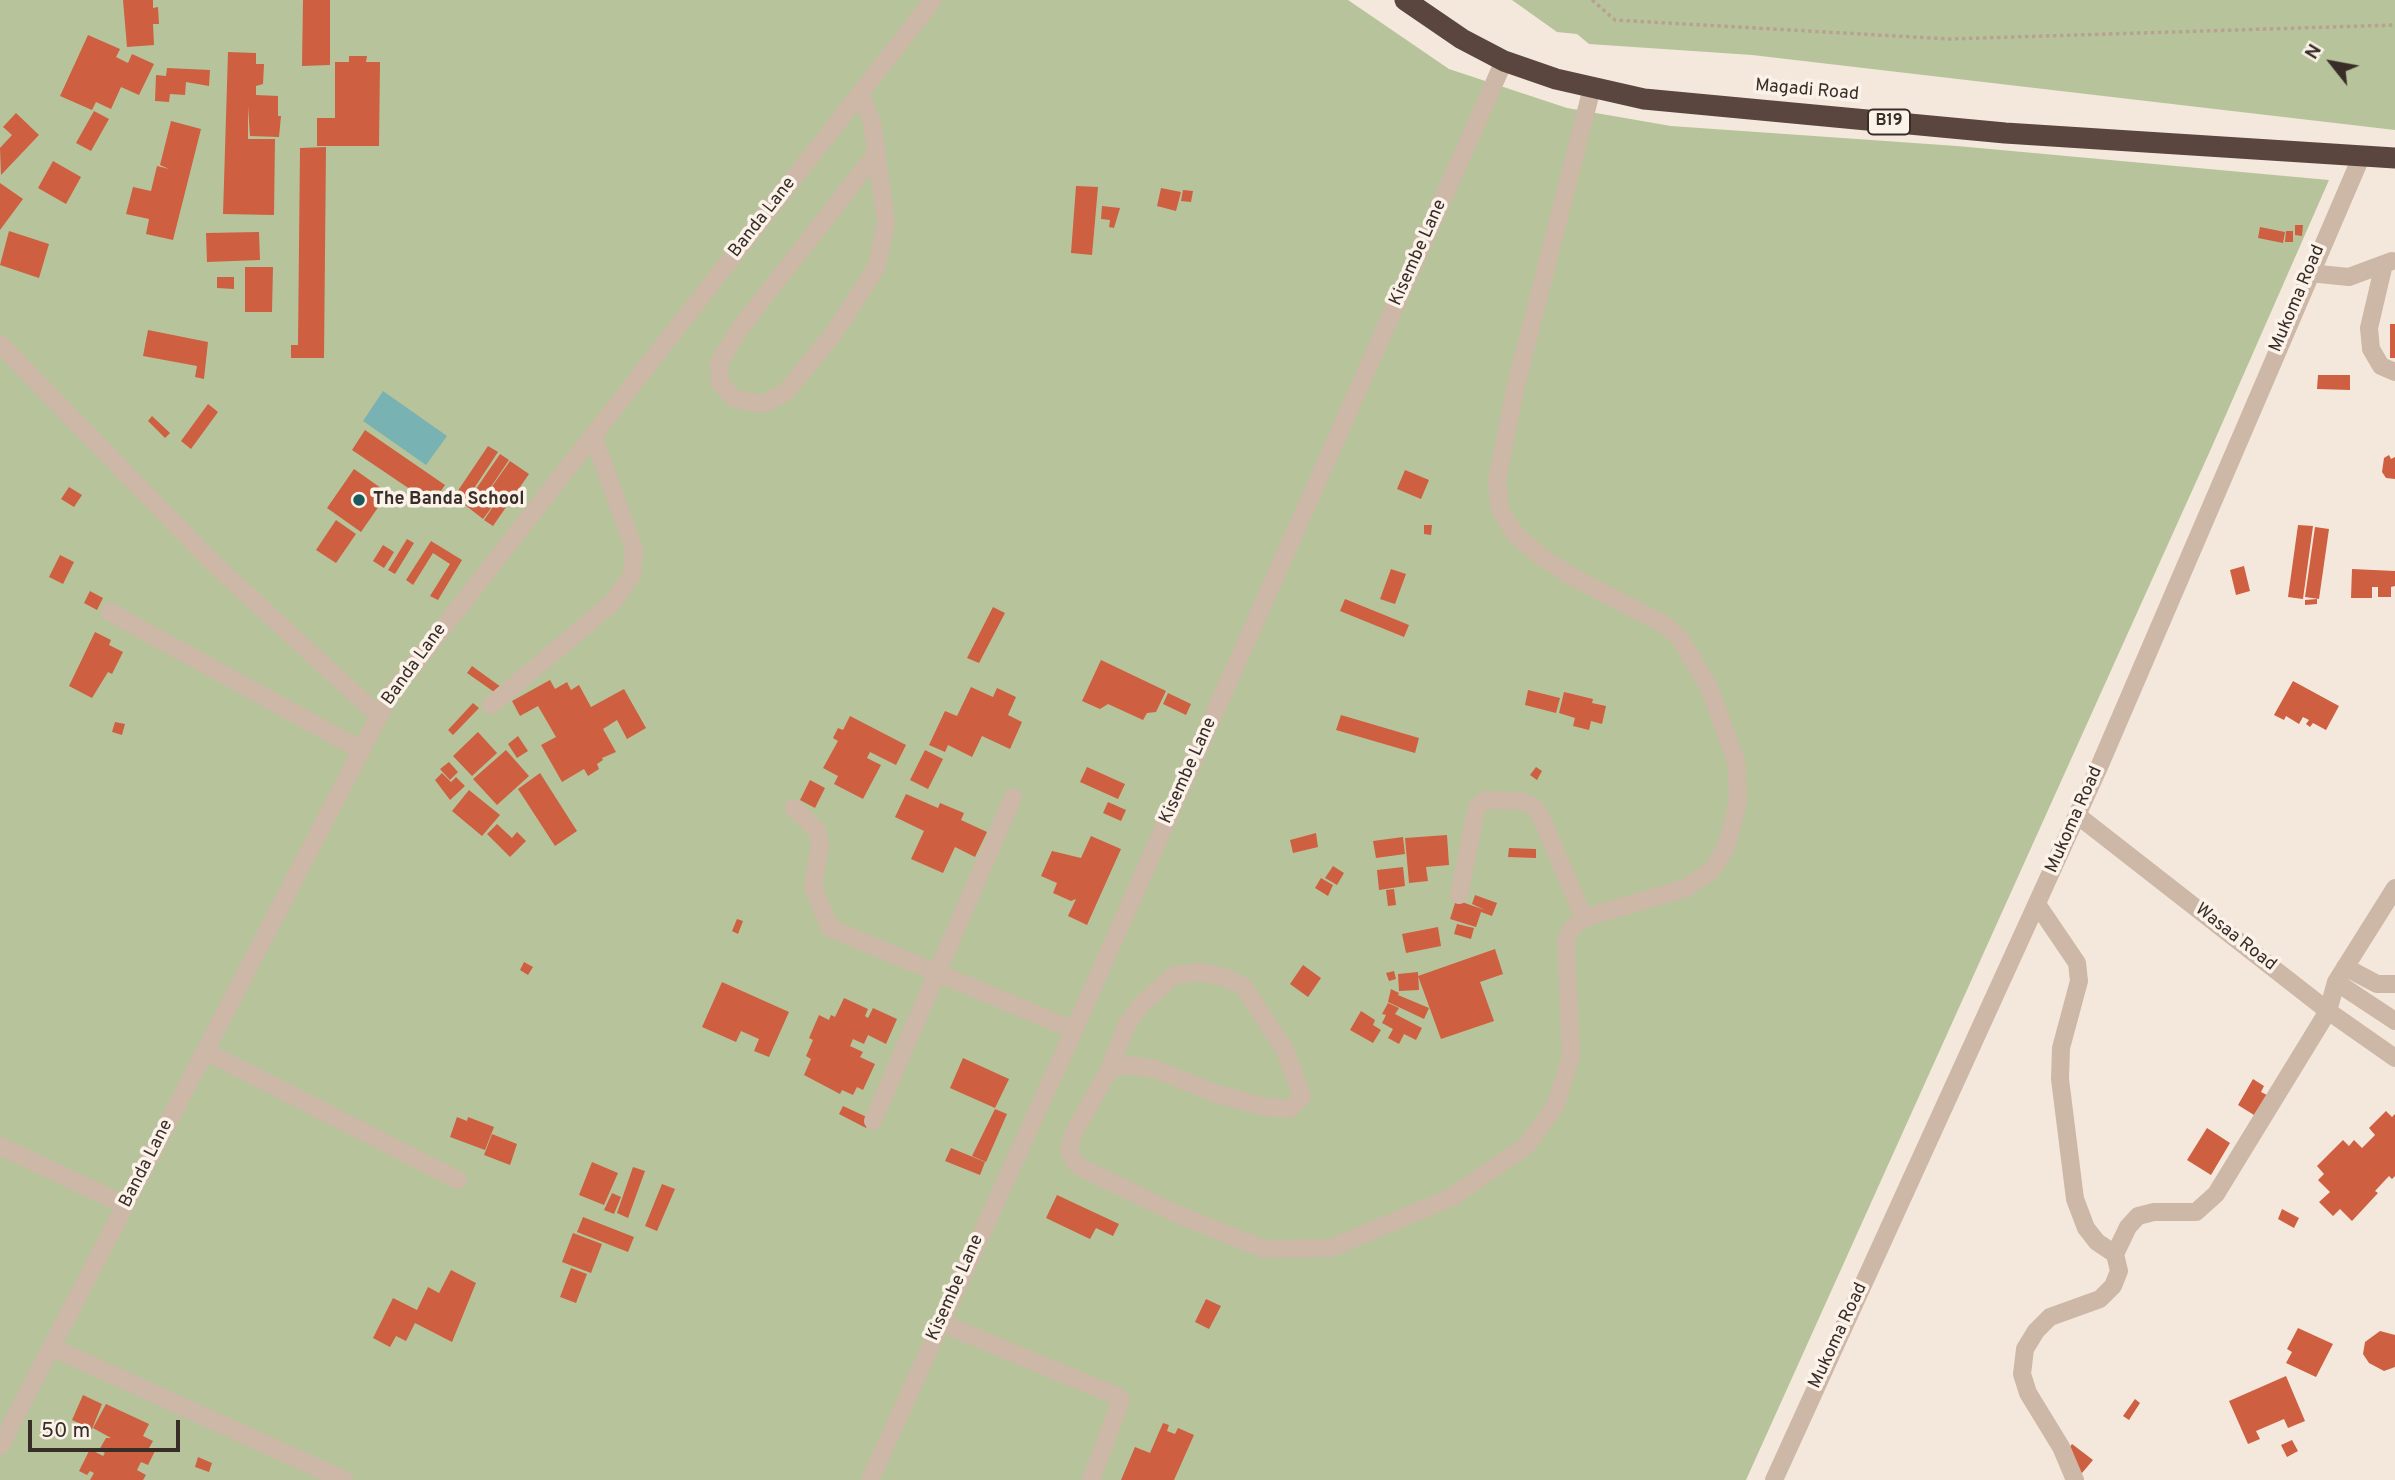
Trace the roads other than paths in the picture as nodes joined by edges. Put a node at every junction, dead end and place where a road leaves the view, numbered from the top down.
1 (933, 0) edge
2 (1405, 0) edge
3 (1504, 61) junction
4 (1592, 88) junction
5 (860, 94) junction
6 (875, 155) junction
7 (2362, 155) junction
8 (2395, 158) edge
9 (2389, 262) edge
10 (2309, 273) junction
11 (0, 344) edge
12 (2395, 372) edge
13 (593, 435) junction
14 (110, 612) dead end
15 (491, 705) dead end
16 (379, 716) junction
17 (361, 750) junction
18 (1013, 797) dead end
19 (794, 808) dead end
20 (2077, 815) junction
21 (2395, 888) edge
22 (1459, 895) dead end
23 (2037, 904) junction
24 (1584, 918) junction
25 (936, 974) junction
26 (2341, 975) junction
27 (2395, 984) edge
28 (2328, 1011) junction
29 (2395, 1021) edge
30 (1074, 1030) junction
31 (205, 1051) junction
32 (2395, 1058) edge
33 (1109, 1070) junction
34 (873, 1121) dead end
35 (0, 1146) edge
36 (458, 1180) dead end
37 (125, 1205) junction
38 (2115, 1254) junction
39 (941, 1323) junction
40 (51, 1347) junction
41 (0, 1446) edge
42 (345, 1480) edge
43 (870, 1480) edge
44 (1091, 1480) edge
45 (1774, 1480) edge
46 (2075, 1480) edge

1 - 5 street, Banda Lane
2 - 3 highway, Magadi Road / B19
3 - 4 highway, Magadi Road / B19
3 - 30 street, Kisembe Lane
4 - 7 highway, Magadi Road / B19
4 - 24 street
5 - 6 street
5 - 13 street, Banda Lane
6 - 6 street
7 - 8 highway, Magadi Road / B19
7 - 10 street, Mukoma Road
9 - 10 street
9 - 12 street
10 - 20 street, Mukoma Road
11 - 16 street
13 - 15 street
13 - 16 street, Banda Lane
14 - 17 street
16 - 17 street, Banda Lane
17 - 31 street, Banda Lane
18 - 25 street
19 - 25 street
20 - 23 street, Mukoma Road
20 - 28 street, Wasaa Road
21 - 26 street
22 - 24 street
23 - 38 street
23 - 45 street, Mukoma Road
24 - 33 street
25 - 30 street
25 - 34 street
26 - 27 street
26 - 28 street
26 - 29 street
28 - 32 street, Wasaa Road
28 - 38 street
30 - 39 street, Kisembe Lane
31 - 36 street
31 - 37 street, Banda Lane
33 - 33 street
35 - 37 street
37 - 40 street, Banda Lane
38 - 46 street
39 - 43 street, Kisembe Lane
39 - 44 street
40 - 41 street, Banda Lane
40 - 42 street

